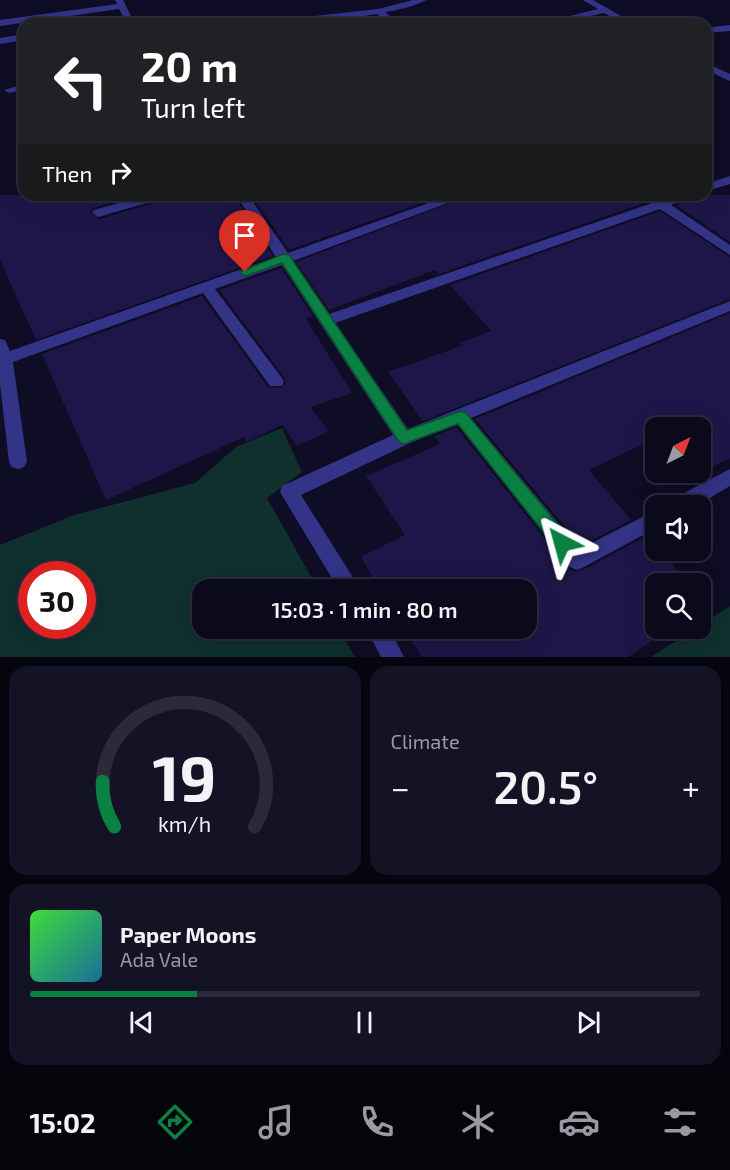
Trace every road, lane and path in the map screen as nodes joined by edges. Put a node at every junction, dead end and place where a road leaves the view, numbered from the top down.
1 (422, 0) edge
2 (613, 0) edge
3 (590, 2) edge
4 (121, 3) edge
5 (605, 10) junction
6 (378, 11) junction
7 (30, 18) edge
8 (128, 18) edge
9 (320, 18) edge
10 (388, 18) edge
11 (568, 18) edge
12 (620, 18) edge
13 (18, 20) edge
14 (0, 23) edge
15 (730, 28) edge
16 (712, 30) edge
17 (18, 38) edge
18 (0, 41) edge
19 (712, 69) edge
20 (730, 78) edge
21 (18, 88) edge
22 (9, 90) dead end
23 (730, 180) edge
24 (712, 187) edge
25 (139, 201) edge
26 (246, 201) edge
27 (446, 201) edge
28 (657, 201) edge
29 (670, 201) edge
30 (661, 204) junction
31 (98, 213) dead end
32 (730, 251) edge
33 (284, 258) junction
34 (205, 286) junction
35 (730, 306) edge
36 (326, 321) junction
37 (2, 354) edge
38 (276, 382) dead end
39 (461, 417) junction
40 (404, 438) junction
41 (18, 462) dead end
42 (730, 477) edge
43 (698, 495) edge
44 (645, 524) edge
45 (344, 579) edge
46 (382, 639) edge
47 (393, 657) edge

1 - 6 street
2 - 3 street
3 - 5 street
4 - 7 street
4 - 8 street
5 - 11 street
5 - 12 street
6 - 9 street
6 - 10 street
13 - 14 street
15 - 16 street
17 - 18 street
19 - 20 street
21 - 22 street
23 - 24 street
25 - 31 street
26 - 33 street
27 - 33 street
28 - 30 street
29 - 30 street
30 - 32 street
30 - 36 street
33 - 34 street
33 - 36 street
34 - 37 street
34 - 38 street
35 - 39 street
36 - 40 street
37 - 41 street
39 - 40 street
39 - 44 street
40 - 45 street
42 - 43 street
46 - 47 street

